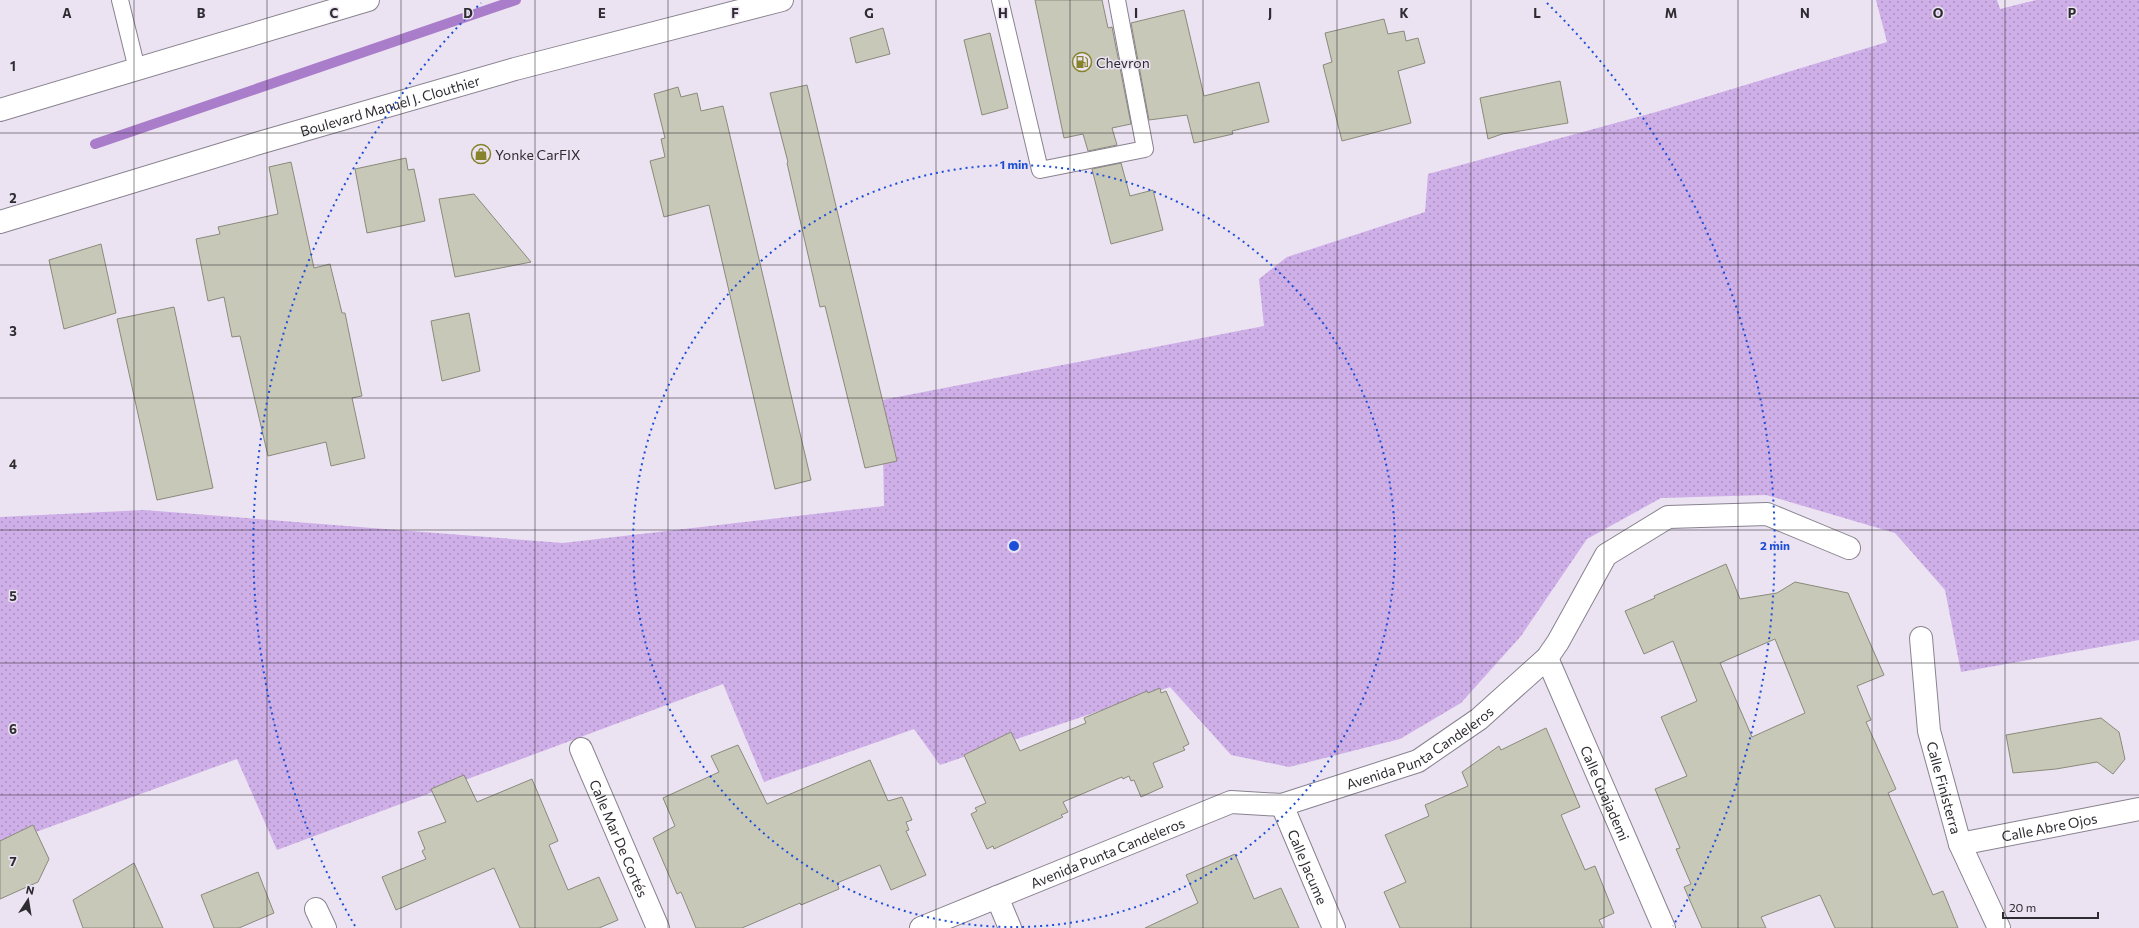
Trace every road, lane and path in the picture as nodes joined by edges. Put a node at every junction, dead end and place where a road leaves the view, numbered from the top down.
1 (120, 0) edge
2 (368, 0) edge
3 (782, 0) edge
4 (1000, 0) edge
5 (1117, 0) edge
6 (329, 5) edge
7 (137, 69) junction
8 (0, 110) edge
9 (0, 222) edge
10 (1849, 548) dead end
11 (1921, 638) dead end
12 (1546, 658) junction
13 (581, 749) dead end
14 (1282, 805) junction
15 (2139, 809) edge
16 (1960, 844) junction
17 (997, 898) junction
18 (658, 928) edge
19 (921, 928) edge
20 (1010, 928) edge
21 (1334, 928) edge
22 (1664, 928) edge
23 (1999, 928) edge

1 - 7 lane
2 - 6 street
3 - 9 street, Boulevard Manuel J. Clouthier
4 - 5 lane
6 - 7 street
7 - 8 street
10 - 12 street, Avenida Punta Candeleros
11 - 16 street, Calle Finisterra
12 - 14 street, Avenida Punta Candeleros
12 - 22 street, Calle Guajademi
13 - 18 street, Calle Mar De Cortés
14 - 17 street, Avenida Punta Candeleros
14 - 21 street, Calle Jacume
15 - 16 street, Calle Abre Ojos
16 - 23 street, Calle Finisterra
17 - 19 street, Avenida Punta Candeleros
17 - 20 street

